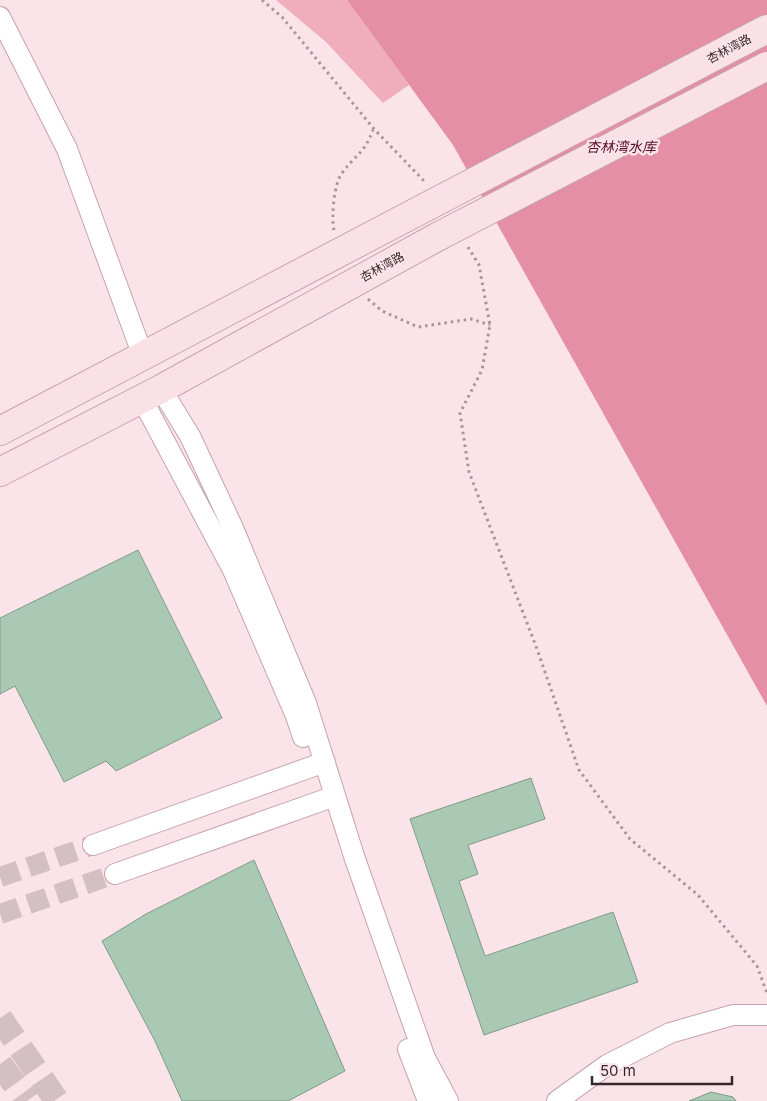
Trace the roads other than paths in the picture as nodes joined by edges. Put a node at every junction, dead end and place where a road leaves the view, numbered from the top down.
1 (0, 17) edge
2 (767, 29) edge
3 (767, 66) edge
4 (143, 356) junction
5 (152, 394) junction
6 (0, 431) edge
7 (0, 472) edge
8 (318, 765) junction
9 (329, 798) junction
10 (93, 845) tunnel mouth
11 (115, 874) tunnel mouth
12 (767, 1015) edge
13 (428, 1101) edge
14 (448, 1101) edge
15 (558, 1101) edge

1 - 4 street
2 - 4 main road, 杏林湾路, bridge
3 - 5 main road, 杏林湾路, bridge
4 - 6 main road, 杏林湾路
5 - 7 main road, 杏林湾路
5 - 8 street
8 - 9 street
8 - 10 street
9 - 11 street
9 - 13 street
9 - 14 street
12 - 15 street

